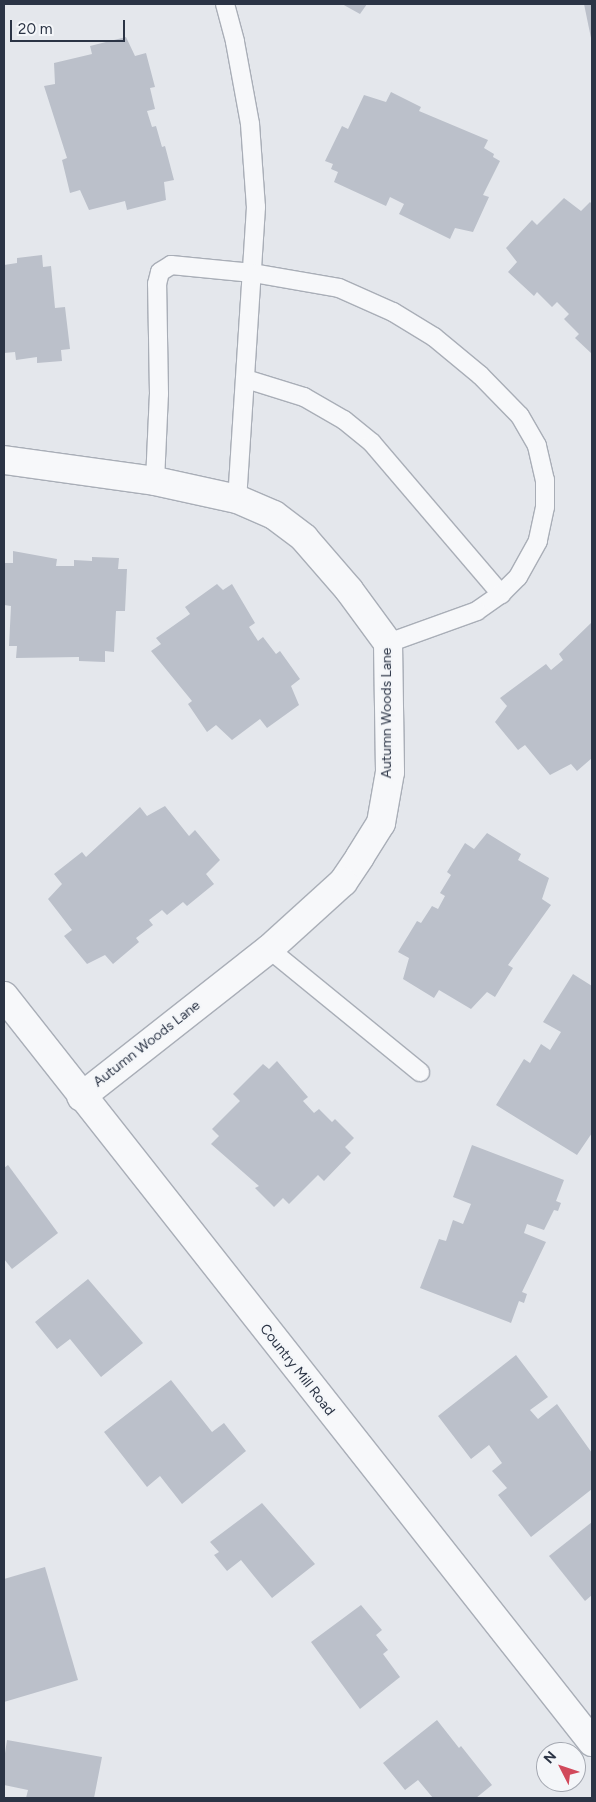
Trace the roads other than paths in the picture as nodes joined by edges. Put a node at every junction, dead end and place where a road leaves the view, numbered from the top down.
1 (225, 4) edge
2 (253, 272) junction
3 (246, 379) junction
4 (4, 460) edge
5 (155, 480) junction
6 (237, 499) junction
7 (501, 594) junction
8 (388, 643) junction
9 (269, 949) junction
10 (4, 996) edge
11 (420, 1072) dead end
12 (81, 1096) junction
13 (592, 1742) edge

1 - 2 lane
2 - 3 lane
2 - 5 lane
2 - 7 lane
3 - 6 lane
3 - 7 lane
4 - 5 street, Autumn Woods Lane
5 - 6 street, Autumn Woods Lane
6 - 8 street, Autumn Woods Lane
7 - 8 lane
8 - 9 street, Autumn Woods Lane
9 - 11 lane
9 - 12 street, Autumn Woods Lane
10 - 12 street, Country Mill Road
12 - 13 street, Country Mill Road

